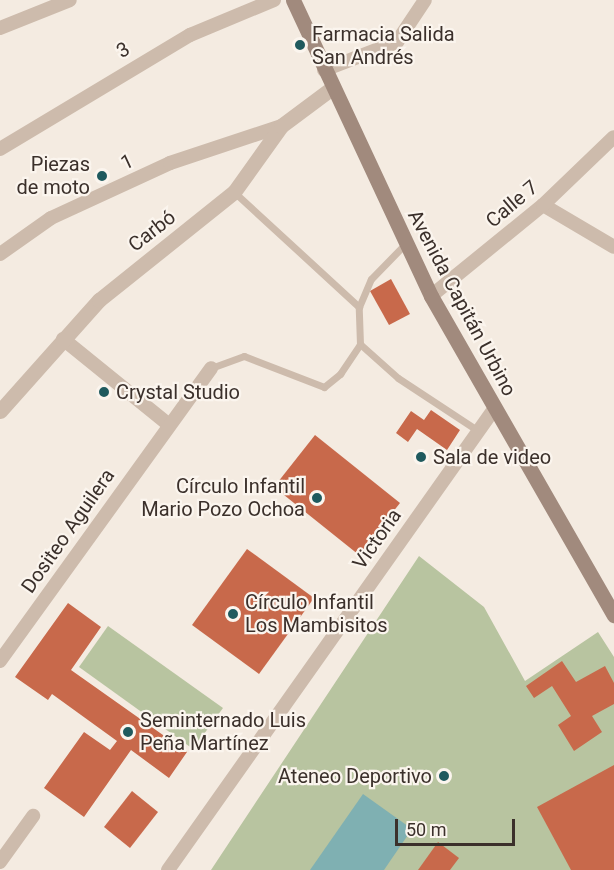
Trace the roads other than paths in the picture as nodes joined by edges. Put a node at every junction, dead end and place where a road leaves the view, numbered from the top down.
1 (70, 0) edge
2 (274, 0) edge
3 (293, 0) edge
4 (424, 0) edge
5 (0, 28) edge
6 (324, 70) junction
7 (332, 88) junction
8 (281, 126) junction
9 (614, 137) edge
10 (1, 146) edge
11 (234, 192) junction
12 (543, 205) junction
13 (406, 243) junction
14 (614, 247) edge
15 (0, 254) edge
16 (431, 296) junction
17 (359, 307) junction
18 (63, 339) junction
19 (360, 344) junction
20 (211, 368) joint
21 (494, 409) junction
22 (0, 411) edge
23 (168, 424) junction
24 (477, 430) junction
25 (613, 612) edge
26 (0, 661) edge
27 (33, 816) dead end
28 (0, 862) edge
29 (168, 870) edge

1 - 5 street
2 - 10 street, 3
3 - 6 main road, Avenida Capitán Urbino
4 - 6 street
6 - 7 main road, Avenida Capitán Urbino
7 - 8 street, Carbó
7 - 13 main road, Avenida Capitán Urbino
8 - 11 street, Carbó
8 - 15 street, 1
9 - 12 street, Calle 7
11 - 17 lane
11 - 18 street, Carbó
12 - 14 street
12 - 16 street, Calle 7
13 - 16 main road, Avenida Capitán Urbino
13 - 17 lane
16 - 21 main road, Avenida Capitán Urbino
17 - 19 lane
18 - 22 street, Carbó
18 - 23 street
19 - 20 lane, Dositeo Aguilera
19 - 24 lane
20 - 23 street, Dositeo Aguilera
21 - 24 street, Victoria
21 - 25 main road, Avenida Capitán Urbino
23 - 26 street, Dositeo Aguilera
24 - 29 street, Victoria
27 - 28 street

